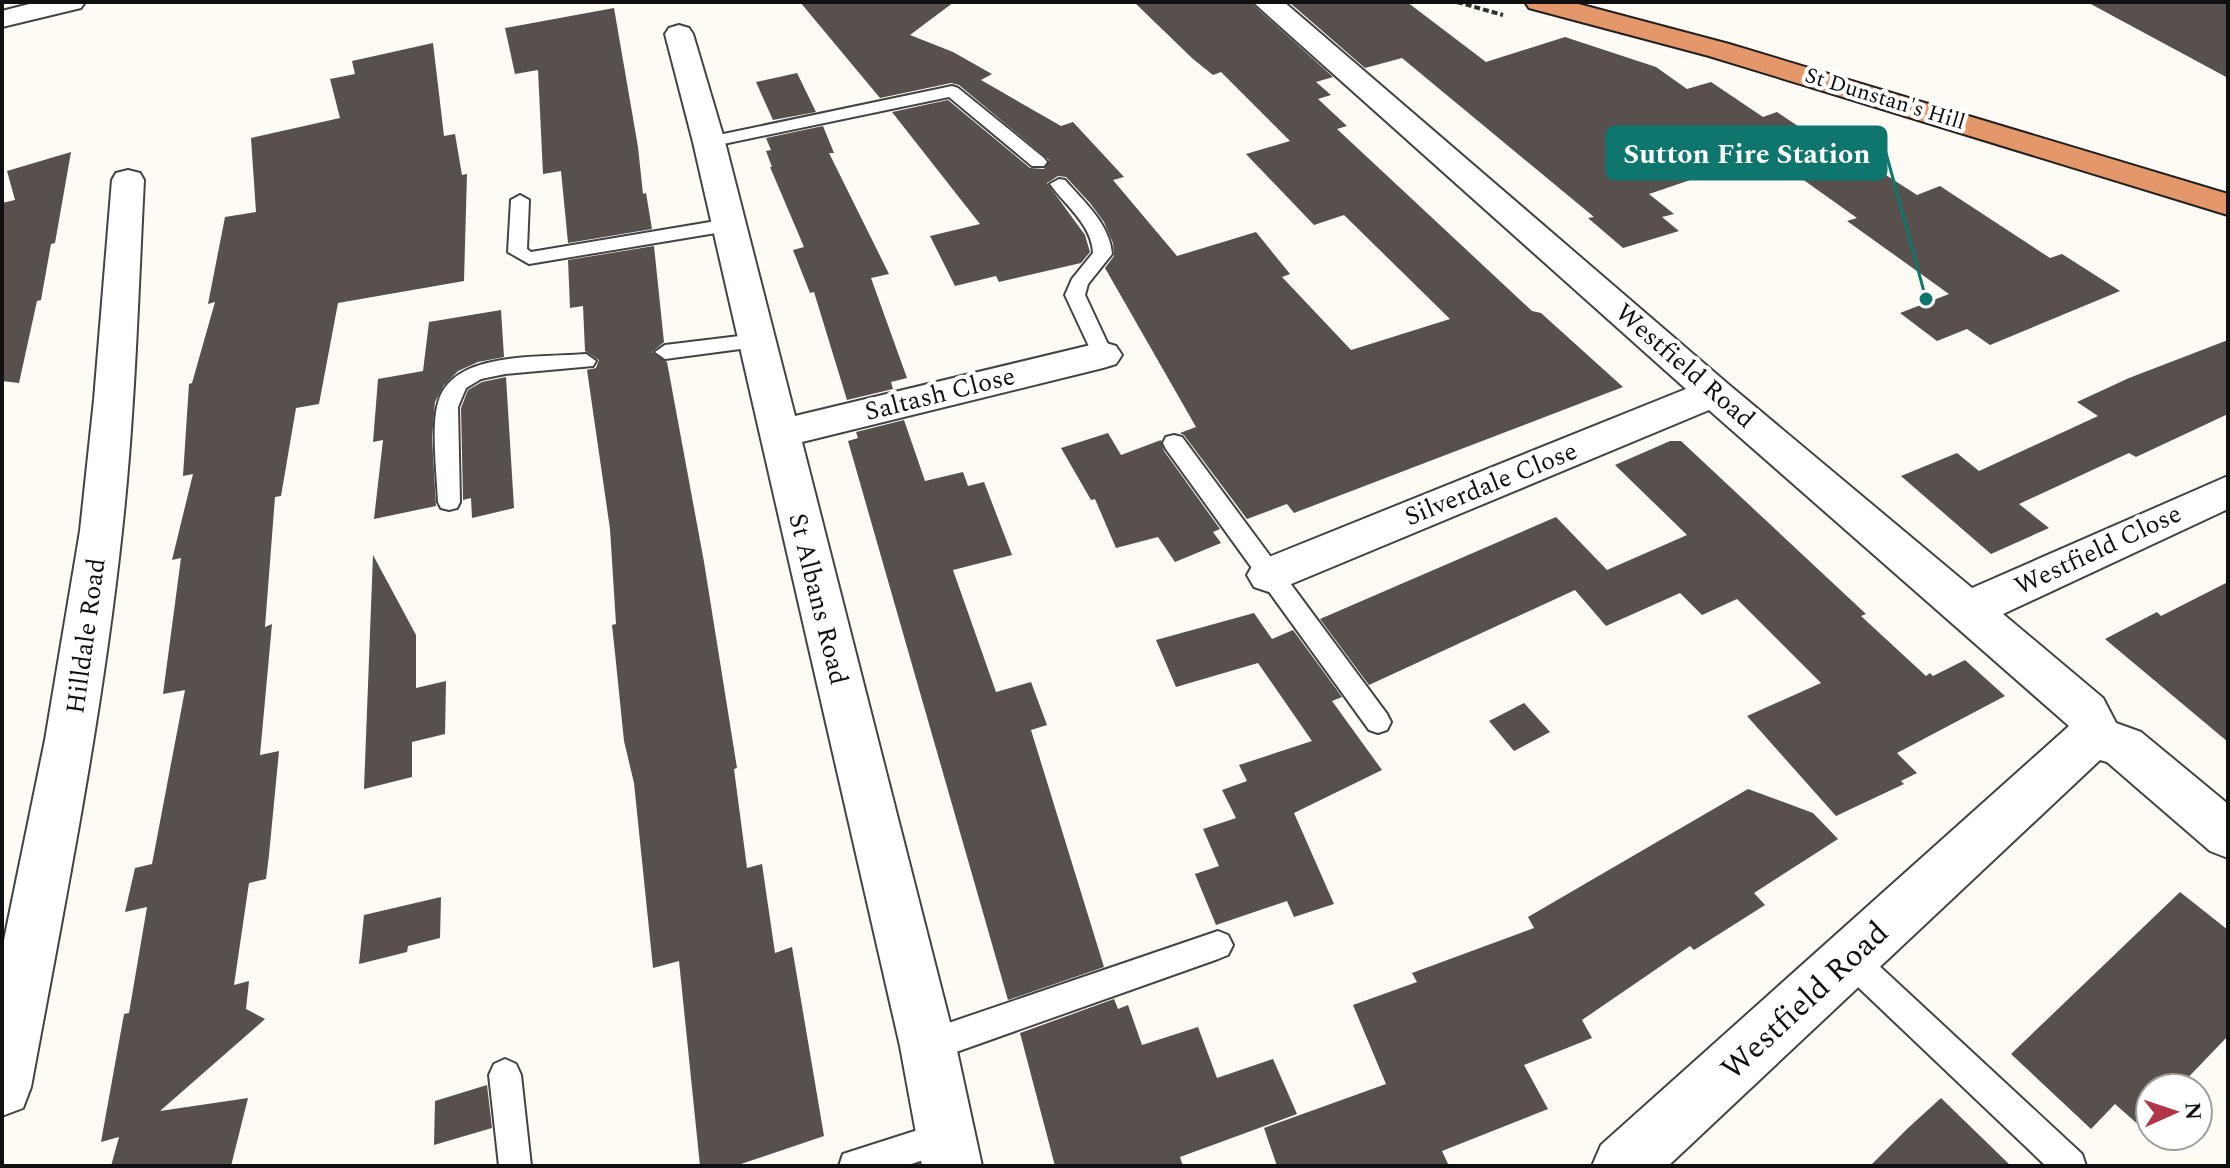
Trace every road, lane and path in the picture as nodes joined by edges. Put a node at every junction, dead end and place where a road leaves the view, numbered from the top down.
1 (71, 2) edge
2 (1267, 2) edge
3 (1539, 2) edge
4 (2, 19) edge
5 (679, 34) dead end
6 (709, 142) junction
7 (1038, 162) dead end
8 (128, 180) dead end
9 (1059, 184) dead end
10 (520, 200) dead end
11 (2228, 205) edge
12 (728, 225) junction
13 (756, 341) junction
14 (665, 352) dead end
15 (1103, 355) joint
16 (586, 361) dead end
17 (1714, 393) junction
18 (778, 434) junction
19 (1174, 443) dead end
20 (2228, 491) edge
21 (449, 502) dead end
22 (1269, 575) junction
23 (1968, 610) junction
24 (1378, 722) dead end
25 (2092, 736) junction
26 (2228, 835) edge
27 (1218, 945) dead end
28 (1850, 959) junction
29 (928, 1046) junction
30 (505, 1075) dead end
31 (2, 1087) edge
32 (949, 1151) edge
33 (515, 1166) edge
34 (855, 1166) edge
35 (1622, 1166) edge
36 (2070, 1166) edge

1 - 4 street
2 - 17 street, Westfield Road
3 - 11 highway, St Dunstan's Hill
5 - 6 street, St Albans Road
6 - 7 lane
6 - 12 street, St Albans Road
8 - 31 street, Hilldale Road
9 - 15 lane
10 - 12 lane
12 - 13 street, St Albans Road
13 - 14 lane
13 - 18 street, St Albans Road
15 - 18 street, Saltash Close
16 - 21 lane
17 - 22 street, Silverdale Close
17 - 23 street, Westfield Road
18 - 29 street, St Albans Road
19 - 22 lane
20 - 23 street, Westfield Close
22 - 24 lane
23 - 25 street, Westfield Road
25 - 26 street
25 - 28 street, Westfield Road
27 - 29 lane
28 - 35 street, Westfield Road
28 - 36 lane
29 - 32 street, St Albans Road
30 - 33 lane
32 - 34 lane

